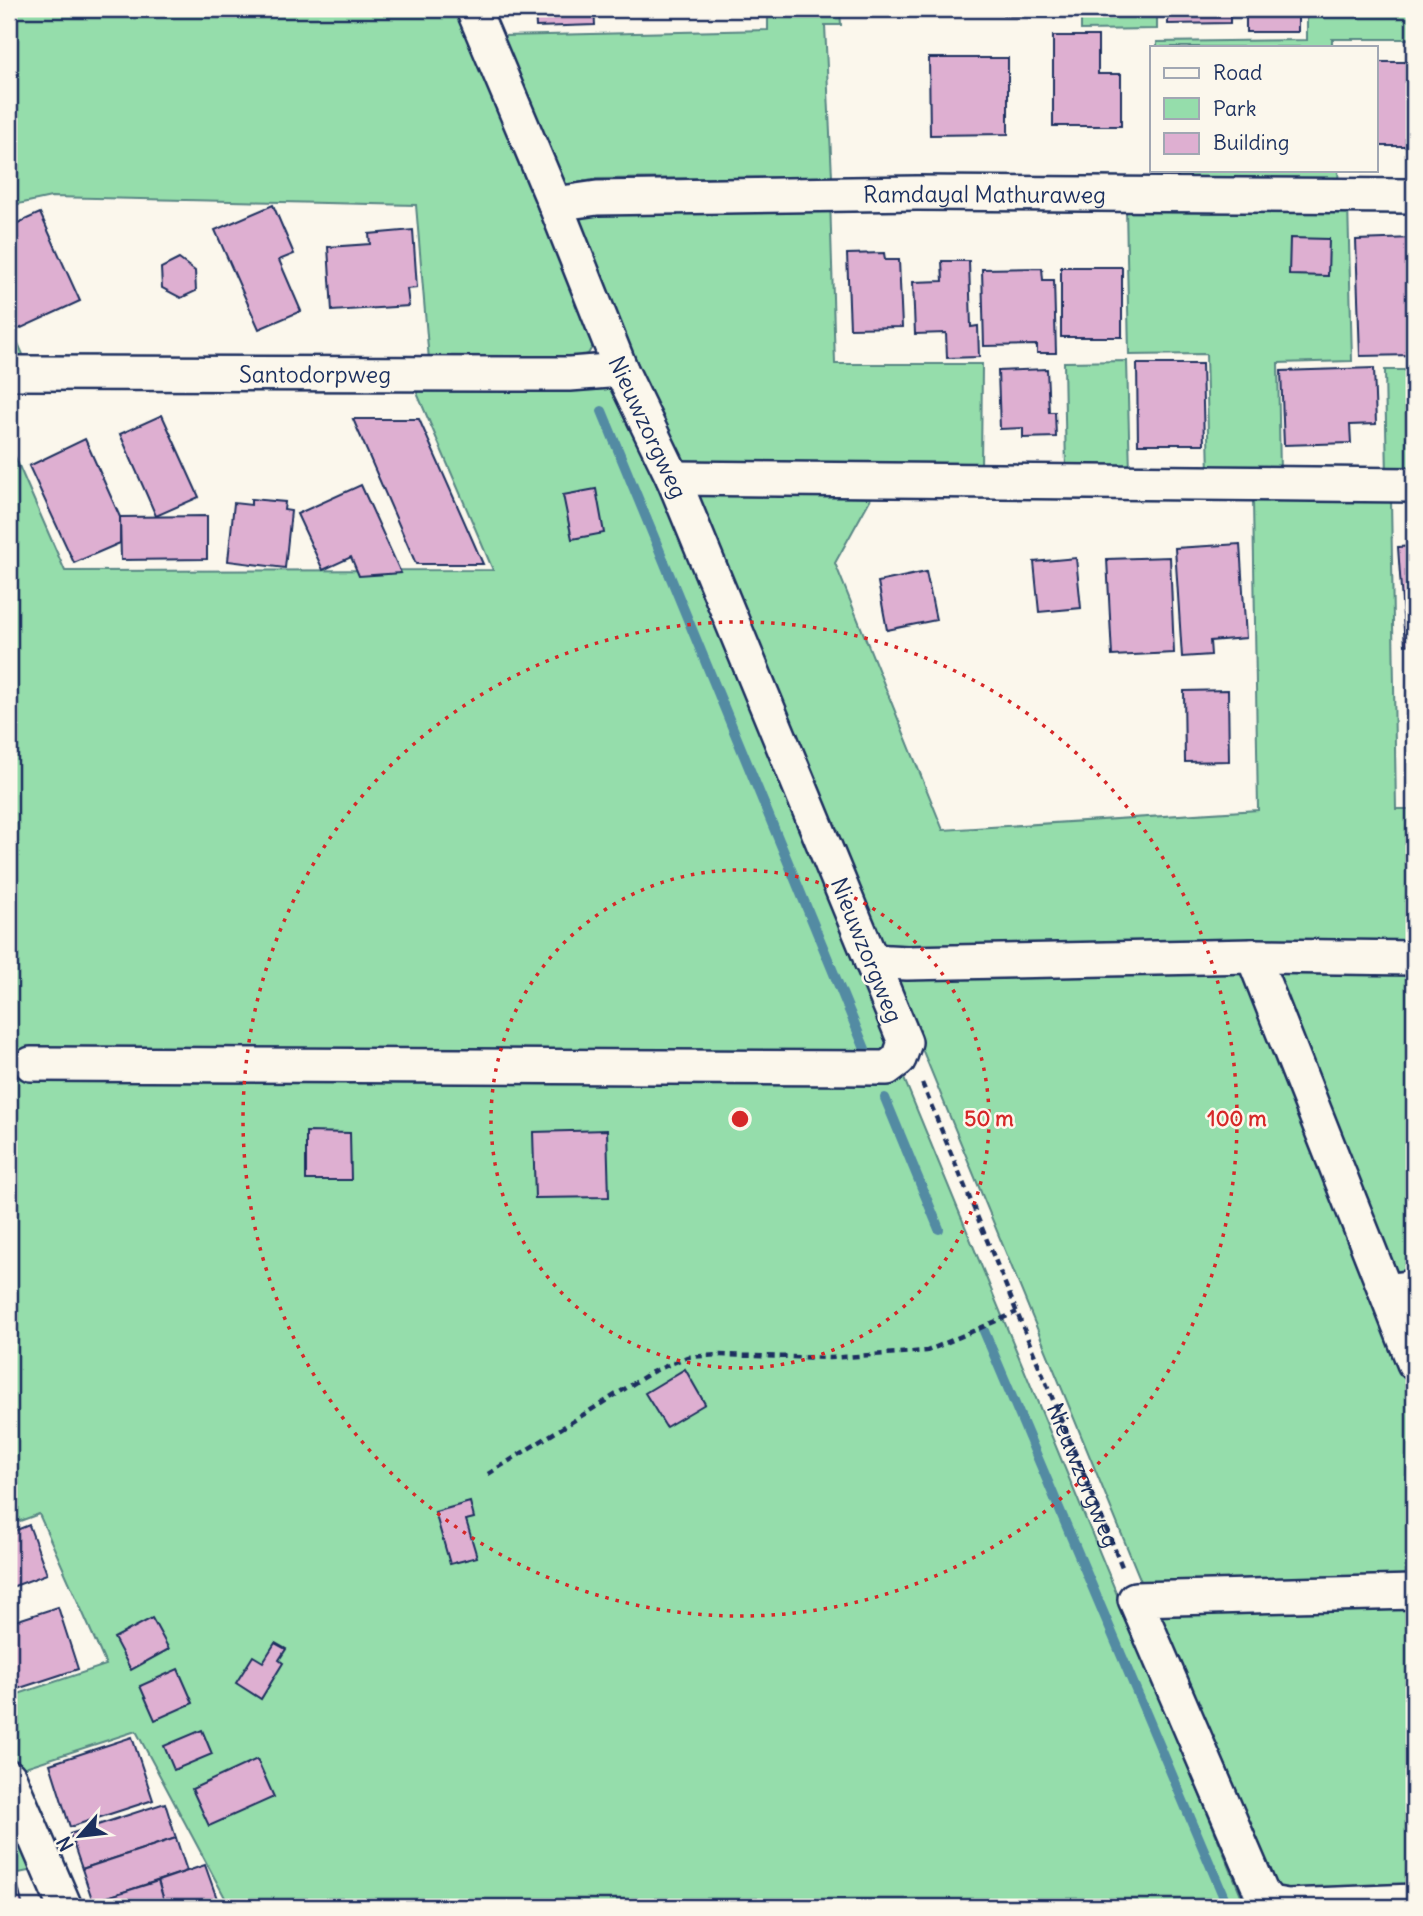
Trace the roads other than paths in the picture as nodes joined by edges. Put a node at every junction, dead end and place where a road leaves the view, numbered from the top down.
1 (473, 9) edge
2 (1414, 196) edge
3 (555, 204) junction
4 (621, 370) junction
5 (9, 373) edge
6 (673, 478) junction
7 (1414, 485) edge
8 (1253, 956) junction
9 (1414, 958) edge
10 (871, 961) junction
11 (31, 1065) dead end
12 (1400, 1289) edge
13 (1414, 1363) edge
14 (1414, 1592) edge
15 (9, 1777) edge
16 (1414, 1901) edge
17 (65, 1907) edge

1 - 3 street, Nieuwzorgweg
2 - 3 street, Ramdayal Mathuraweg
3 - 4 street, Nieuwzorgweg
4 - 5 street, Santodorpweg
4 - 6 street, Nieuwzorgweg
6 - 7 street
6 - 10 street, Nieuwzorgweg
8 - 9 street
8 - 10 street
8 - 12 street
10 - 11 street, Nieuwzorgweg
12 - 13 street
14 - 16 street
15 - 17 street

